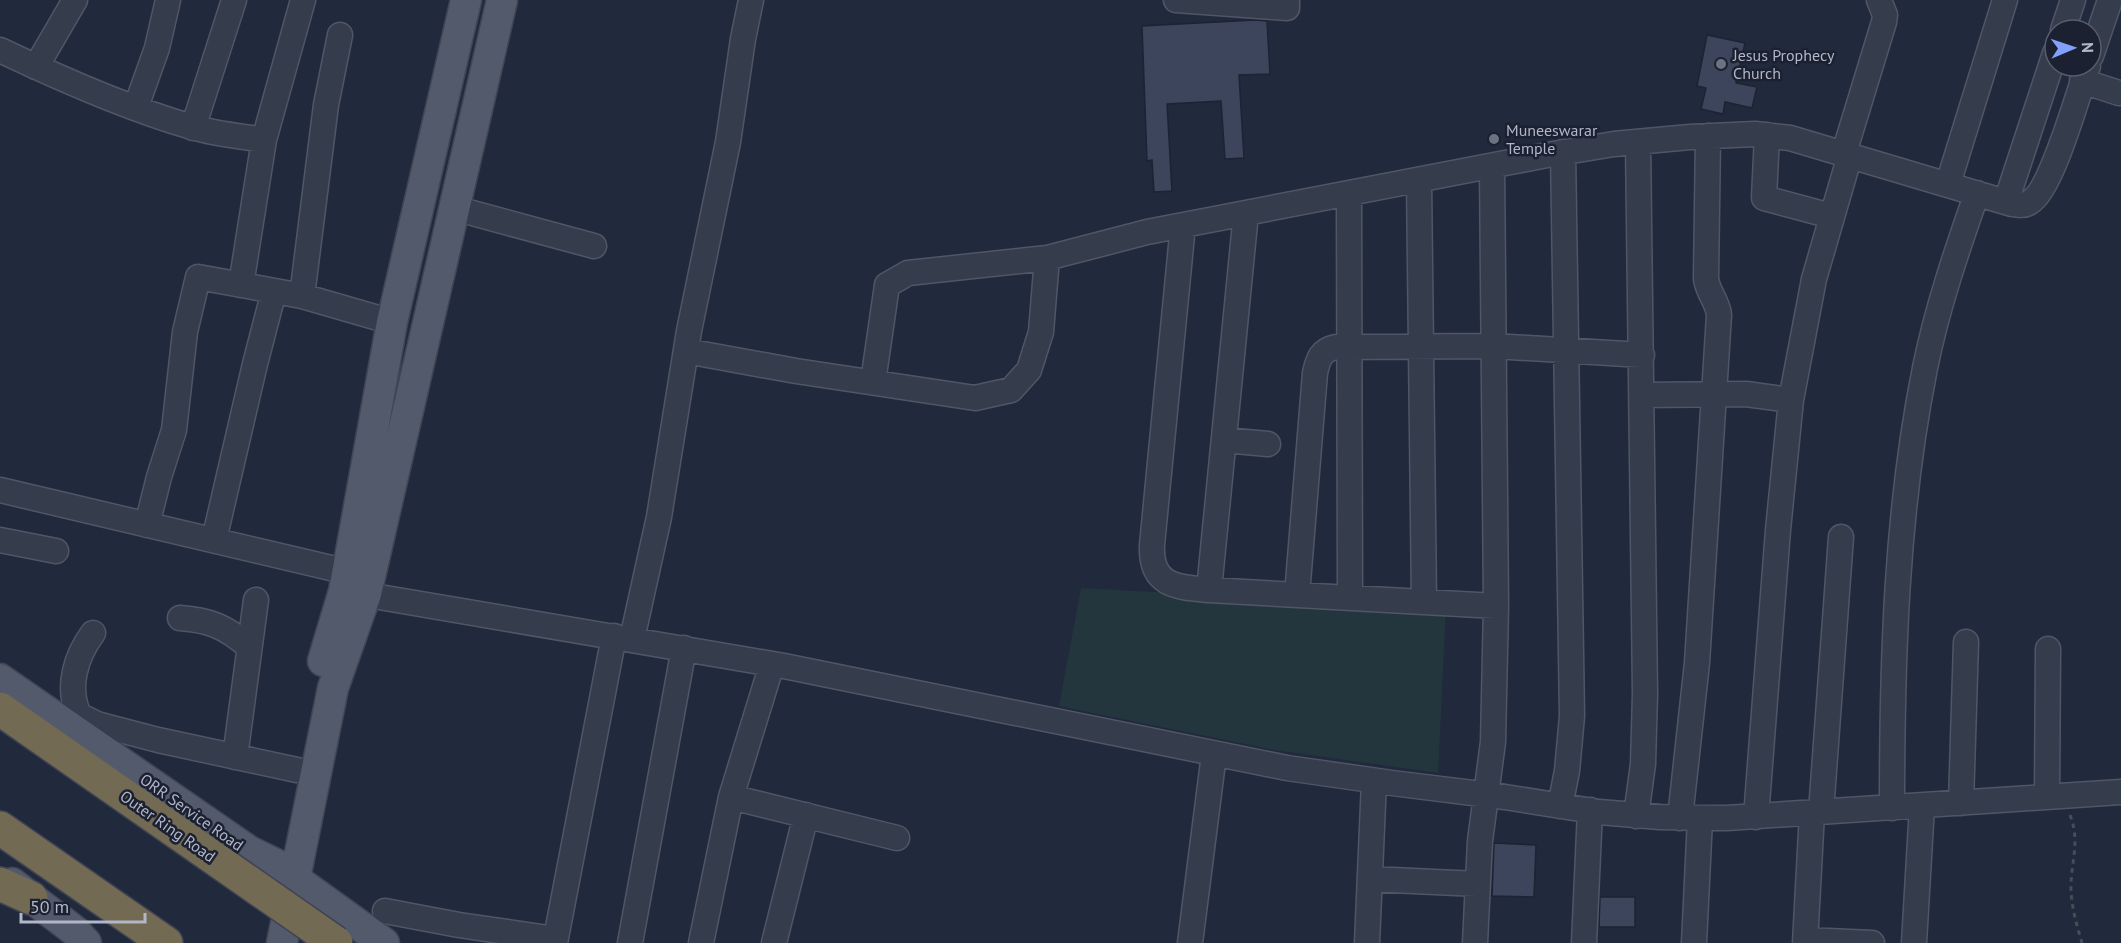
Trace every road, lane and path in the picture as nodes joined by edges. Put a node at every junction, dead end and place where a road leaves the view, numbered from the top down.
1 (75, 0) edge
2 (168, 0) edge
3 (234, 0) edge
4 (303, 0) edge
5 (466, 0) edge
6 (502, 0) edge
7 (751, 0) edge
8 (1176, 0) edge
9 (1287, 0) edge
10 (1879, 0) edge
11 (2005, 0) edge
12 (2073, 0) edge
13 (2110, 0) edge
14 (2067, 18) edge
15 (2103, 21) edge
16 (340, 35) dead end
17 (0, 50) edge
18 (36, 67) junction
19 (2047, 78) edge
20 (2084, 78) edge
21 (2092, 78) edge
22 (2119, 93) dead end
23 (135, 107) junction
24 (193, 128) junction
25 (1767, 135) junction
26 (1708, 136) junction
27 (264, 140) junction
28 (1638, 141) junction
29 (1563, 152) junction
30 (1847, 154) junction
31 (1492, 166) junction
32 (1419, 180) junction
33 (1948, 184) junction
34 (1349, 193) junction
35 (1977, 193) junction
36 (2006, 202) junction
37 (454, 208) junction
38 (1246, 213) junction
39 (1831, 216) junction
40 (1183, 225) junction
41 (594, 246) dead end
42 (1047, 258) junction
43 (241, 285) junction
44 (274, 291) junction
45 (302, 296) junction
46 (392, 322) junction
47 (1494, 346) junction
48 (1349, 347) junction
49 (1420, 347) junction
50 (1566, 350) junction
51 (686, 351) junction
52 (1642, 355) junction
53 (873, 382) junction
54 (1714, 393) junction
55 (1642, 395) junction
56 (1791, 400) junction
57 (1224, 440) junction
58 (1268, 444) dead end
59 (0, 490) edge
60 (147, 525) junction
61 (1841, 537) dead end
62 (0, 540) edge
63 (214, 540) junction
64 (56, 550) dead end
65 (352, 586) junction
66 (1209, 590) junction
67 (1297, 595) junction
68 (1350, 598) junction
69 (256, 600) dead end
70 (1424, 602) junction
71 (1496, 606) junction
72 (180, 618) dead end
73 (93, 633) dead end
74 (623, 638) junction
75 (1966, 642) dead end
76 (249, 647) junction
77 (684, 648) junction
78 (2048, 649) dead end
79 (772, 664) junction
80 (0, 679) edge
81 (0, 709) edge
82 (1214, 754) junction
83 (235, 757) junction
84 (297, 770) junction
85 (1374, 781) junction
86 (2121, 792) edge
87 (1486, 794) junction
88 (731, 797) junction
89 (2055, 797) junction
90 (1961, 804) junction
91 (1560, 806) junction
92 (1922, 806) junction
93 (1892, 808) junction
94 (1590, 810) junction
95 (1816, 813) junction
96 (806, 815) junction
97 (1636, 816) junction
98 (1756, 817) junction
99 (1690, 819) junction
100 (0, 828) edge
101 (897, 838) dead end
102 (287, 873) junction
103 (0, 874) edge
104 (1370, 879) junction
105 (0, 884) edge
106 (1478, 884) junction
107 (31, 898) junction
108 (385, 911) dead end
109 (555, 941) edge
110 (1806, 942) edge
111 (86, 943) edge
112 (166, 943) edge
113 (264, 943) edge
114 (282, 943) edge
115 (336, 943) edge
116 (384, 943) edge
117 (630, 943) edge
118 (701, 943) edge
119 (774, 943) edge
120 (1190, 943) edge
121 (1367, 943) edge
122 (1475, 943) edge
123 (1584, 943) edge
124 (1694, 943) edge
125 (1872, 943) edge
126 (1914, 943) edge
127 (2082, 943) edge

1 - 18 street
2 - 23 street
3 - 24 street
4 - 27 street
5 - 46 main road
6 - 37 main road
7 - 51 street
8 - 9 street
10 - 30 street
11 - 33 street
12 - 14 street
13 - 15 street
16 - 45 street
17 - 18 street
18 - 23 street
19 - 36 street
20 - 36 street
21 - 22 street
23 - 24 street
24 - 27 street
25 - 26 street
25 - 30 street
25 - 39 street
26 - 28 street
26 - 54 street
27 - 43 street
28 - 29 street
28 - 52 street
29 - 31 street
29 - 50 street
30 - 33 street
30 - 39 street
31 - 32 street
31 - 47 street
32 - 34 street
32 - 49 street
33 - 35 street
34 - 38 street
34 - 48 street
35 - 36 street
35 - 93 street
37 - 41 street
37 - 65 main road
38 - 40 street
38 - 57 street
39 - 56 street
40 - 42 street
40 - 66 street
42 - 53 street
42 - 53 street
43 - 44 street
43 - 60 street
44 - 45 street
44 - 63 street
45 - 46 street
46 - 65 main road
47 - 49 street
47 - 50 street
47 - 71 street
48 - 49 street
48 - 67 street
48 - 68 street
49 - 70 street
50 - 52 street
50 - 91 street
51 - 53 street
51 - 74 street
52 - 55 street
54 - 55 street
54 - 56 street
54 - 99 street
55 - 97 street
56 - 98 street
57 - 58 street
57 - 66 street
59 - 60 street
60 - 63 street
61 - 95 street
62 - 64 street
63 - 65 street
65 - 74 street
65 - 84 main road
65 - 102 main road
66 - 67 street
67 - 68 street
68 - 70 street
69 - 76 street
70 - 71 street
71 - 87 street
72 - 76 street
73 - 83 street
74 - 77 street
74 - 109 street
75 - 90 street
76 - 83 street
77 - 79 street
77 - 117 street
78 - 89 street
79 - 82 street
79 - 88 street
80 - 102 main road, ORR Service Road
81 - 115 highway, Outer Ring Road, bridge
82 - 85 street
82 - 120 street
83 - 84 street
84 - 102 main road
85 - 87 street
85 - 104 street
86 - 89 street
87 - 91 street
87 - 106 street
88 - 96 street
88 - 118 street
89 - 90 street
89 - 127 path
90 - 92 street
91 - 94 street
92 - 93 street
92 - 126 street
93 - 95 street
94 - 97 street
94 - 123 street
95 - 98 street
95 - 110 street
96 - 101 street
96 - 119 street
97 - 99 street
98 - 99 street
99 - 124 street
100 - 112 highway
102 - 113 main road
102 - 114 main road
102 - 116 main road, ORR Service Road
103 - 107 main road
104 - 106 street
104 - 121 street
105 - 107 highway
106 - 122 street
107 - 111 main road
108 - 109 street
110 - 125 street

